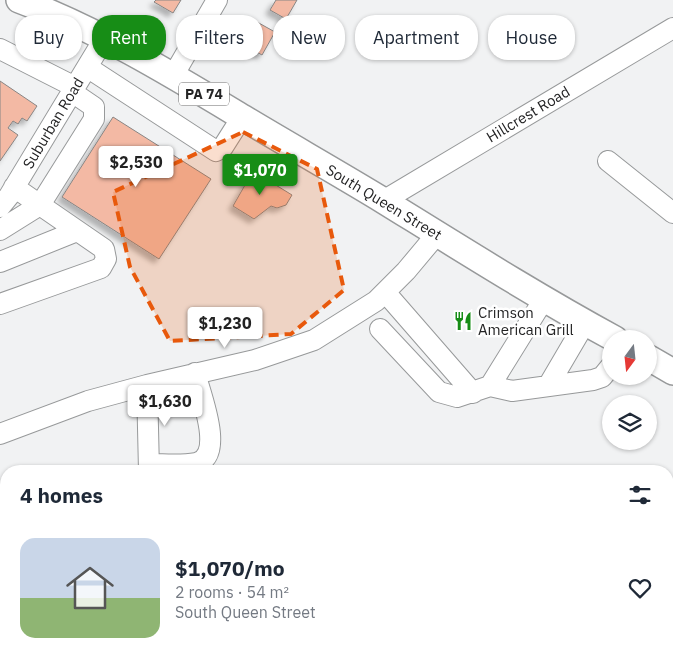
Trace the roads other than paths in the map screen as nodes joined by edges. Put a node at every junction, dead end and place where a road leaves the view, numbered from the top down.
1 (19, 0) edge
2 (217, 0) edge
3 (673, 28) edge
4 (92, 33) edge
5 (0, 49) edge
6 (92, 58) edge
7 (144, 60) edge
8 (86, 67) junction
9 (174, 76) junction
10 (73, 90) junction
11 (242, 117) junction
12 (608, 161) dead end
13 (14, 187) junction
14 (383, 201) junction
15 (40, 205) junction
16 (0, 206) edge
17 (673, 213) edge
18 (0, 230) edge
19 (78, 231) junction
20 (436, 234) junction
21 (0, 262) edge
22 (385, 292) junction
23 (544, 298) junction
24 (0, 304) edge
25 (585, 323) junction
26 (380, 329) dead end
27 (602, 332) edge
28 (428, 341) junction
29 (408, 359) junction
30 (658, 363) edge
31 (673, 372) edge
32 (196, 374) junction
33 (602, 377) edge
34 (147, 385) junction
35 (548, 386) junction
36 (481, 389) junction
37 (0, 434) edge
38 (149, 465) edge
39 (176, 465) edge

1 - 4 main road, South Queen Street / PA 74
2 - 9 street
3 - 14 street, Hillcrest Road
5 - 10 street
6 - 8 street, Suburban Road
7 - 9 main road, South Queen Street / PA 74
8 - 10 street, Suburban Road
8 - 11 street
9 - 11 main road, South Queen Street / PA 74
10 - 13 street, Suburban Road
10 - 15 street
11 - 14 main road, South Queen Street / PA 74
12 - 17 street
13 - 15 street
13 - 16 street, Suburban Road
14 - 20 main road, South Queen Street / PA 74
15 - 18 street
15 - 19 street
19 - 21 street
19 - 24 street
20 - 22 street
20 - 23 main road, South Queen Street / PA 74
22 - 28 street
22 - 32 street
23 - 25 main road, South Queen Street / PA 74
23 - 36 street
25 - 27 main road, South Queen Street / PA 74
25 - 35 street
26 - 29 street
28 - 29 street
28 - 36 street
29 - 36 street
30 - 31 main road
32 - 34 street
32 - 39 street
33 - 35 street
34 - 37 street
34 - 38 street
35 - 36 street

